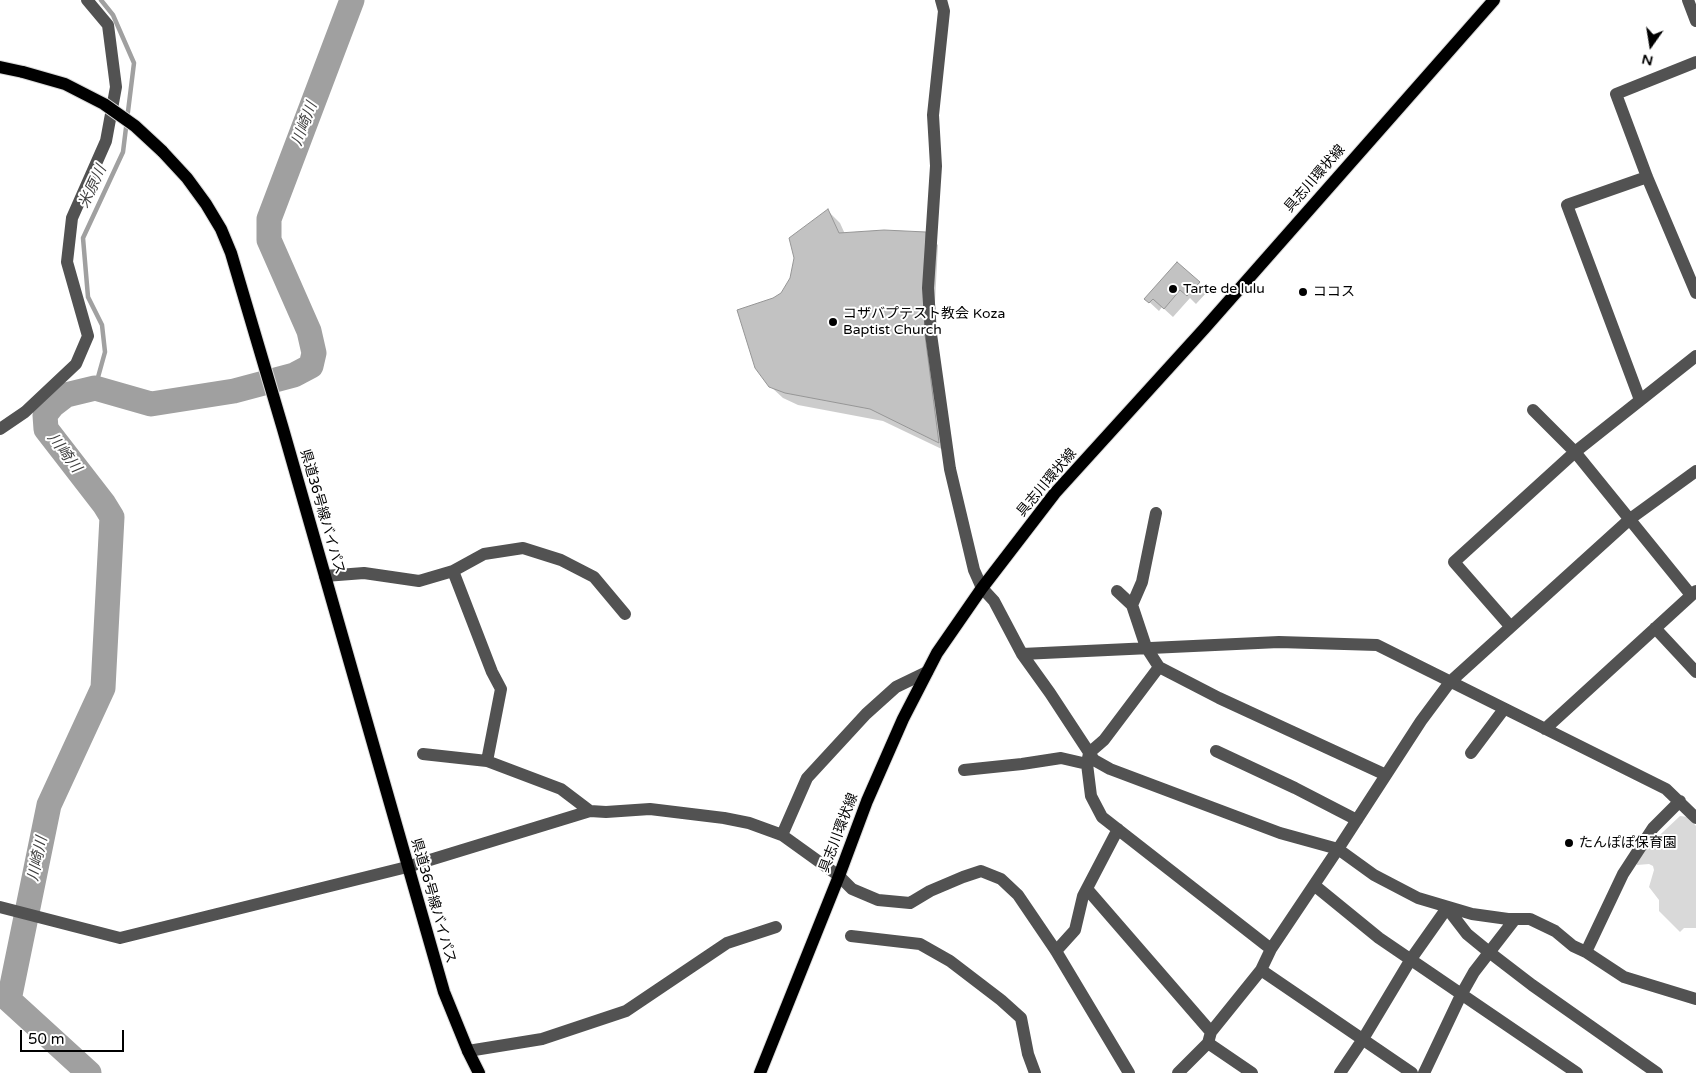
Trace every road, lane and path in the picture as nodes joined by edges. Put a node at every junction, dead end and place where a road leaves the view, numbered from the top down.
1 (87, 0) edge
2 (941, 0) edge
3 (1494, 0) edge
4 (1688, 0) edge
5 (1696, 21) edge
6 (1696, 62) edge
7 (0, 67) edge
8 (1647, 177) junction
9 (1696, 293) edge
10 (1696, 356) edge
11 (1640, 400) junction
12 (1533, 410) dead end
13 (0, 429) edge
14 (1575, 452) junction
15 (1696, 471) edge
16 (1156, 513) dead end
17 (1630, 519) junction
18 (453, 571) junction
19 (325, 576) junction
20 (982, 588) junction
21 (1117, 591) dead end
22 (1693, 593) edge
23 (1132, 605) junction
24 (626, 614) dead end
25 (1510, 626) junction
26 (1655, 628) junction
27 (1146, 647) junction
28 (1022, 654) junction
29 (1159, 667) junction
30 (927, 672) junction
31 (1696, 672) edge
32 (1450, 682) junction
33 (1504, 709) junction
34 (1545, 729) junction
35 (1216, 751) dead end
36 (1471, 753) dead end
37 (423, 754) dead end
38 (1088, 759) junction
39 (487, 761) junction
40 (964, 770) dead end
41 (1386, 775) junction
42 (1680, 801) junction
43 (590, 811) junction
44 (1696, 818) edge
45 (1357, 820) junction
46 (1118, 829) junction
47 (782, 835) junction
48 (1338, 850) junction
49 (407, 867) junction
50 (839, 876) junction
51 (1314, 884) junction
52 (1087, 889) junction
53 (2, 907) edge
54 (1447, 908) junction
55 (1515, 919) junction
56 (776, 927) dead end
57 (851, 936) dead end
58 (1271, 949) junction
59 (1056, 951) junction
60 (1489, 952) junction
61 (1586, 952) junction
62 (1411, 958) junction
63 (1262, 970) junction
64 (1461, 995) junction
65 (1696, 999) edge
66 (1209, 1037) junction
67 (1363, 1039) junction
68 (468, 1051) junction
69 (479, 1073) edge
70 (760, 1073) edge
71 (1035, 1073) edge
72 (1129, 1073) edge
73 (1178, 1073) edge
74 (1252, 1073) edge
75 (1340, 1073) edge
76 (1412, 1073) edge
77 (1424, 1073) edge
78 (1577, 1073) edge
79 (1657, 1073) edge

1 - 13 street
2 - 20 street
3 - 20 main road, 具志川環状線
4 - 5 street
6 - 8 street
7 - 19 main road, 県道36号線バイパス, bridge
8 - 9 street
8 - 11 street
10 - 11 street
11 - 14 street
12 - 14 street
14 - 17 street
14 - 25 street
15 - 17 street
16 - 23 street
17 - 22 street
17 - 25 street
18 - 19 street
18 - 24 street
18 - 39 street
19 - 49 main road, 県道36号線バイパス
20 - 28 street
20 - 30 main road, 具志川環状線
21 - 23 street
22 - 26 street
23 - 27 street
25 - 32 street
26 - 31 street
26 - 34 street
27 - 28 street
27 - 29 street
27 - 32 street
28 - 38 street
29 - 38 street
29 - 41 street
30 - 47 street
30 - 50 main road, 具志川環状線
32 - 33 street
32 - 41 street
33 - 34 street
33 - 36 street
34 - 42 street
35 - 45 street
37 - 39 street
38 - 40 street
38 - 46 street
38 - 48 street
39 - 43 street
41 - 45 street
42 - 44 street
42 - 61 street
43 - 47 street
43 - 49 street
45 - 48 street
46 - 52 street
46 - 58 street
47 - 50 street
48 - 51 street
48 - 54 street
49 - 53 street
49 - 68 main road, 県道36号線バイパス
50 - 59 street
50 - 70 main road, 具志川環状線
51 - 58 street
51 - 62 street
52 - 59 street
52 - 66 street
54 - 55 street
54 - 60 street
54 - 62 street
55 - 60 street
55 - 61 street
56 - 68 street
57 - 71 street
58 - 63 street
59 - 72 street
60 - 64 street
60 - 79 street
61 - 65 street
62 - 64 street
62 - 67 street
63 - 66 street
63 - 67 street
64 - 77 street
64 - 78 street
66 - 73 street
66 - 74 street
67 - 75 street
67 - 76 street
68 - 69 main road, 県道36号線バイパス

